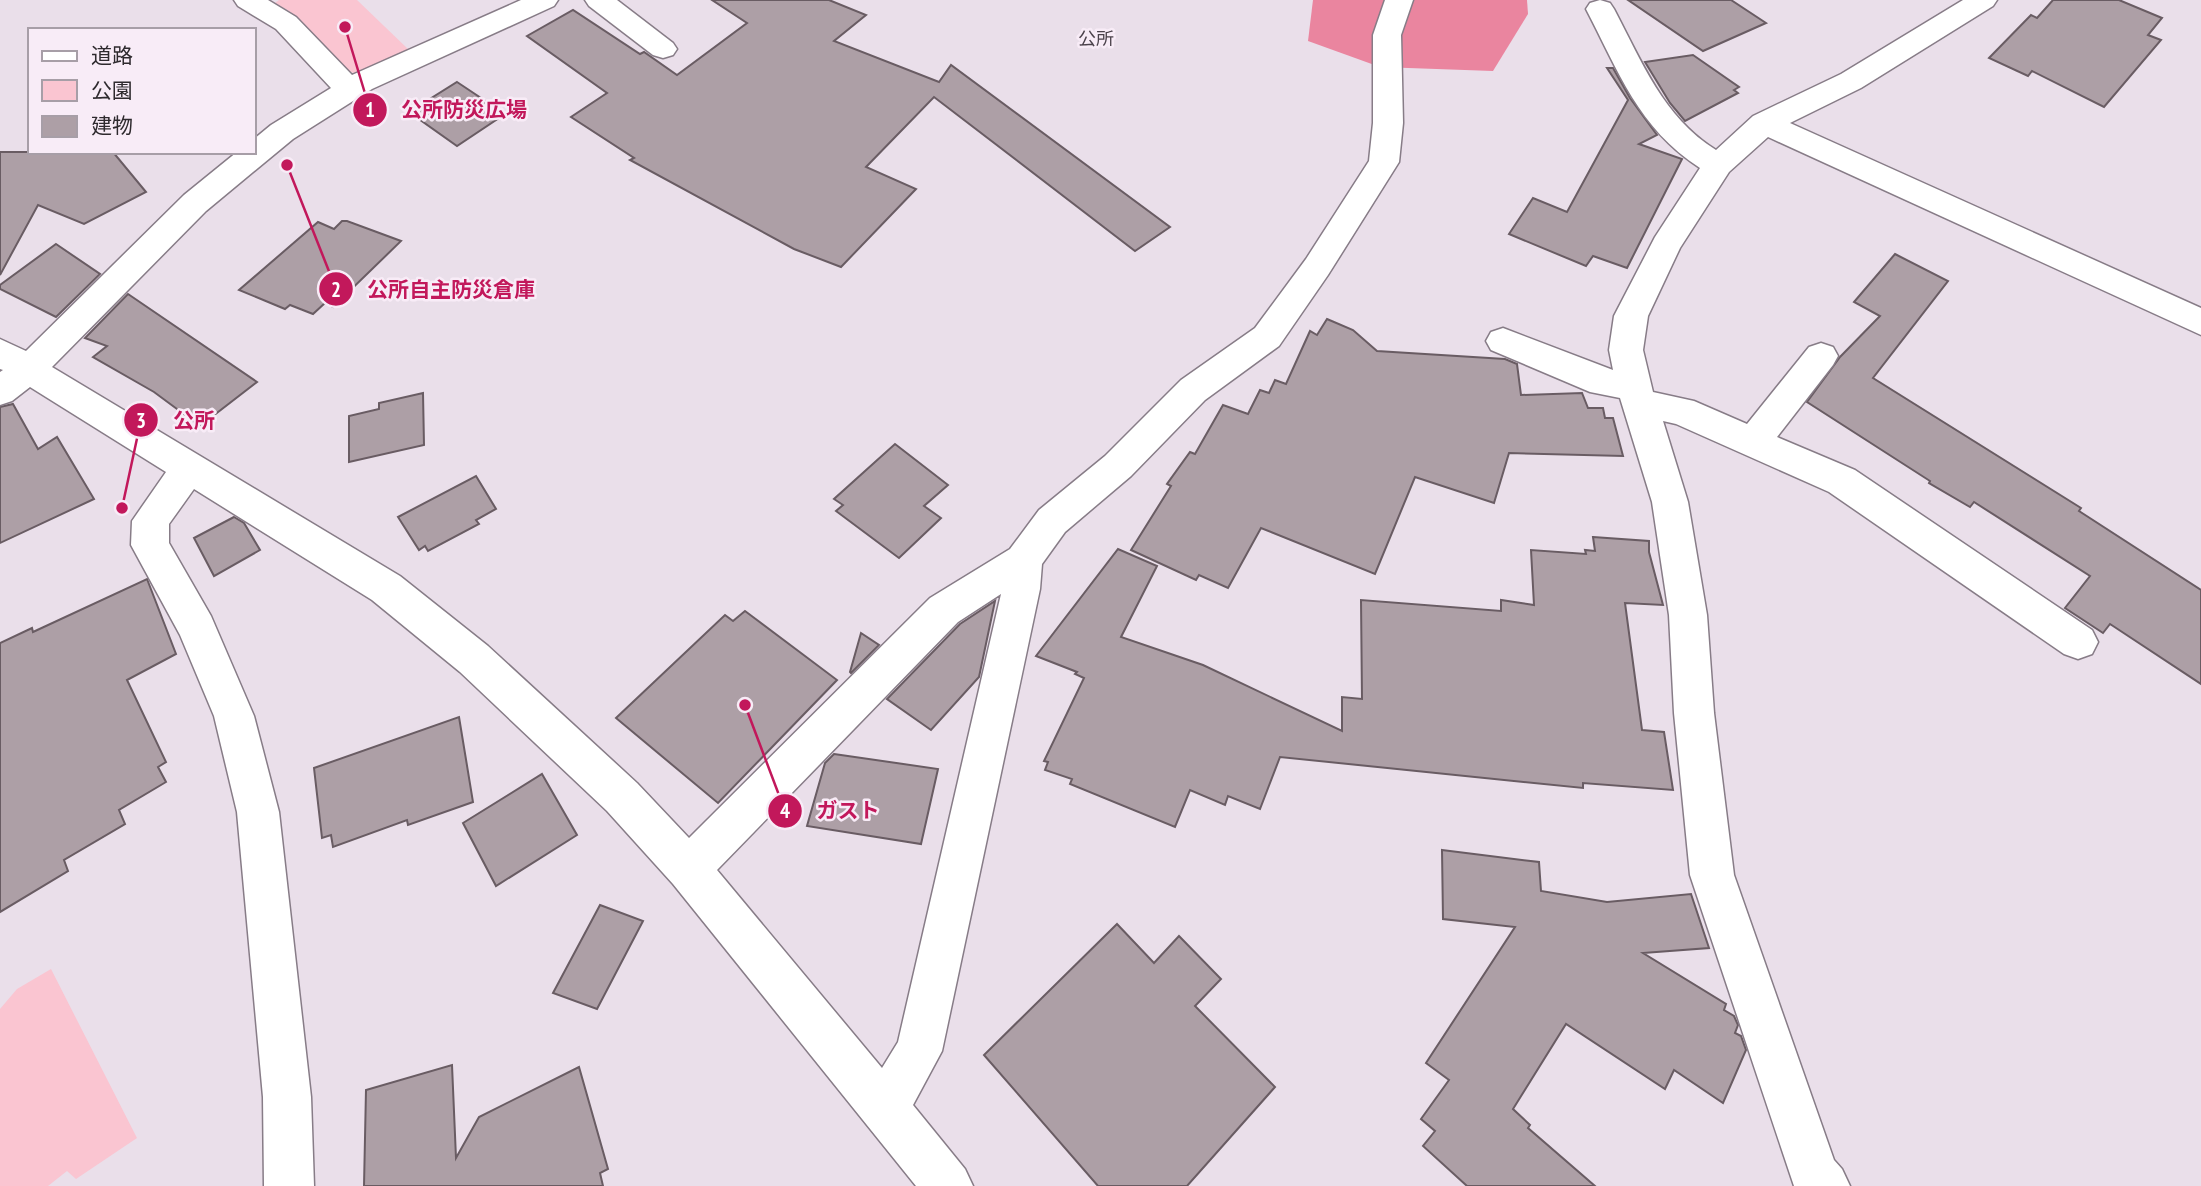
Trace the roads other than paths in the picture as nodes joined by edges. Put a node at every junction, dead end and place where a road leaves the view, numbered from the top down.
1 (247, 0) edge
2 (544, 0) edge
3 (599, 0) edge
4 (1399, 0) edge
5 (1983, 0) edge
6 (1600, 9) dead end
7 (663, 49) dead end
8 (348, 89) junction
9 (1763, 123) junction
10 (256, 153) edge
11 (255, 154) edge
12 (1718, 165) junction
13 (2201, 322) edge
14 (1503, 341) dead end
15 (1821, 356) dead end
16 (9, 371) edge
17 (1637, 394) junction
18 (1753, 442) junction
19 (190, 467) junction
20 (1023, 560) junction
21 (2078, 642) dead end
22 (688, 869) junction
23 (884, 1108) junction
24 (1816, 1183) edge
25 (289, 1186) edge
26 (948, 1186) edge

1 - 8 street
2 - 8 street
3 - 7 street
4 - 20 street
5 - 9 street
6 - 12 street
8 - 10 street
9 - 12 street
9 - 13 street
11 - 16 street
12 - 17 street
14 - 17 street
15 - 18 street
16 - 19 street
17 - 18 street
17 - 24 street
18 - 21 street
19 - 22 street
19 - 25 street
20 - 22 street
20 - 23 street
22 - 23 street
23 - 26 street

